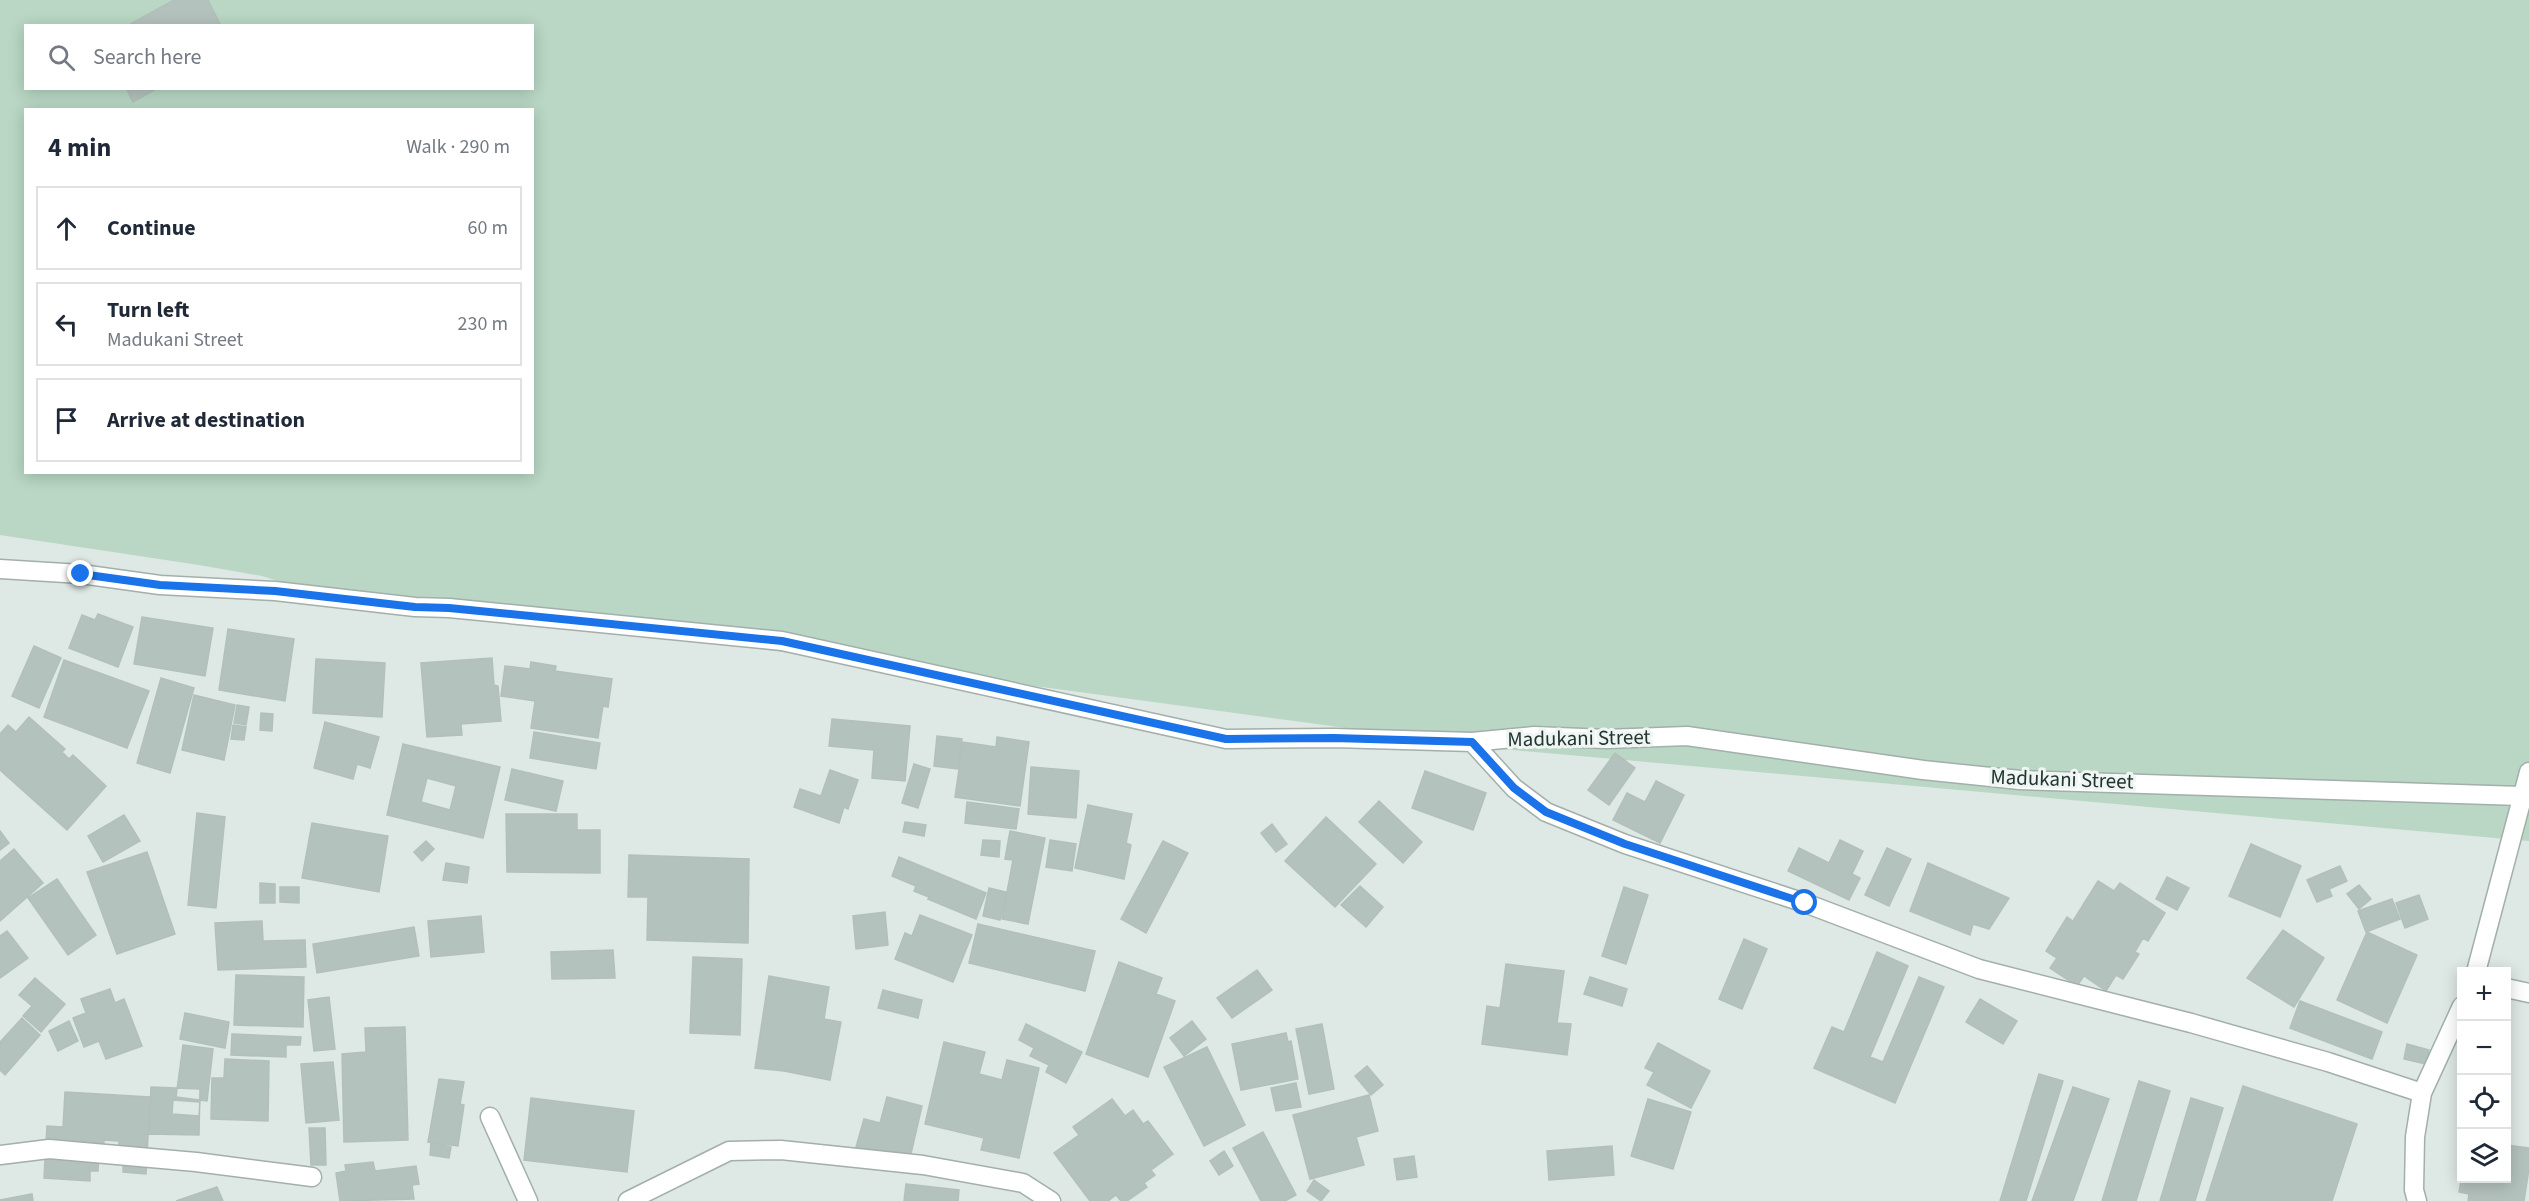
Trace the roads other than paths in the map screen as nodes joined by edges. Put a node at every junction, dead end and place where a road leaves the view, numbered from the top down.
1 (0, 569) edge
2 (1472, 742) junction
3 (2529, 772) edge
4 (2525, 797) edge
5 (2477, 967) edge
6 (2511, 989) edge
7 (2529, 993) edge
8 (2457, 1017) edge
9 (2422, 1093) junction
10 (489, 1117) dead end
11 (0, 1155) edge
12 (312, 1177) dead end
13 (528, 1201) edge
14 (628, 1201) edge
15 (1051, 1201) edge
16 (2417, 1201) edge

1 - 2 street, Madukani Street
2 - 4 street, Madukani Street
2 - 9 street
3 - 4 street
4 - 5 street
6 - 7 street
8 - 9 street
9 - 16 street
10 - 13 street
11 - 12 street
14 - 15 street

